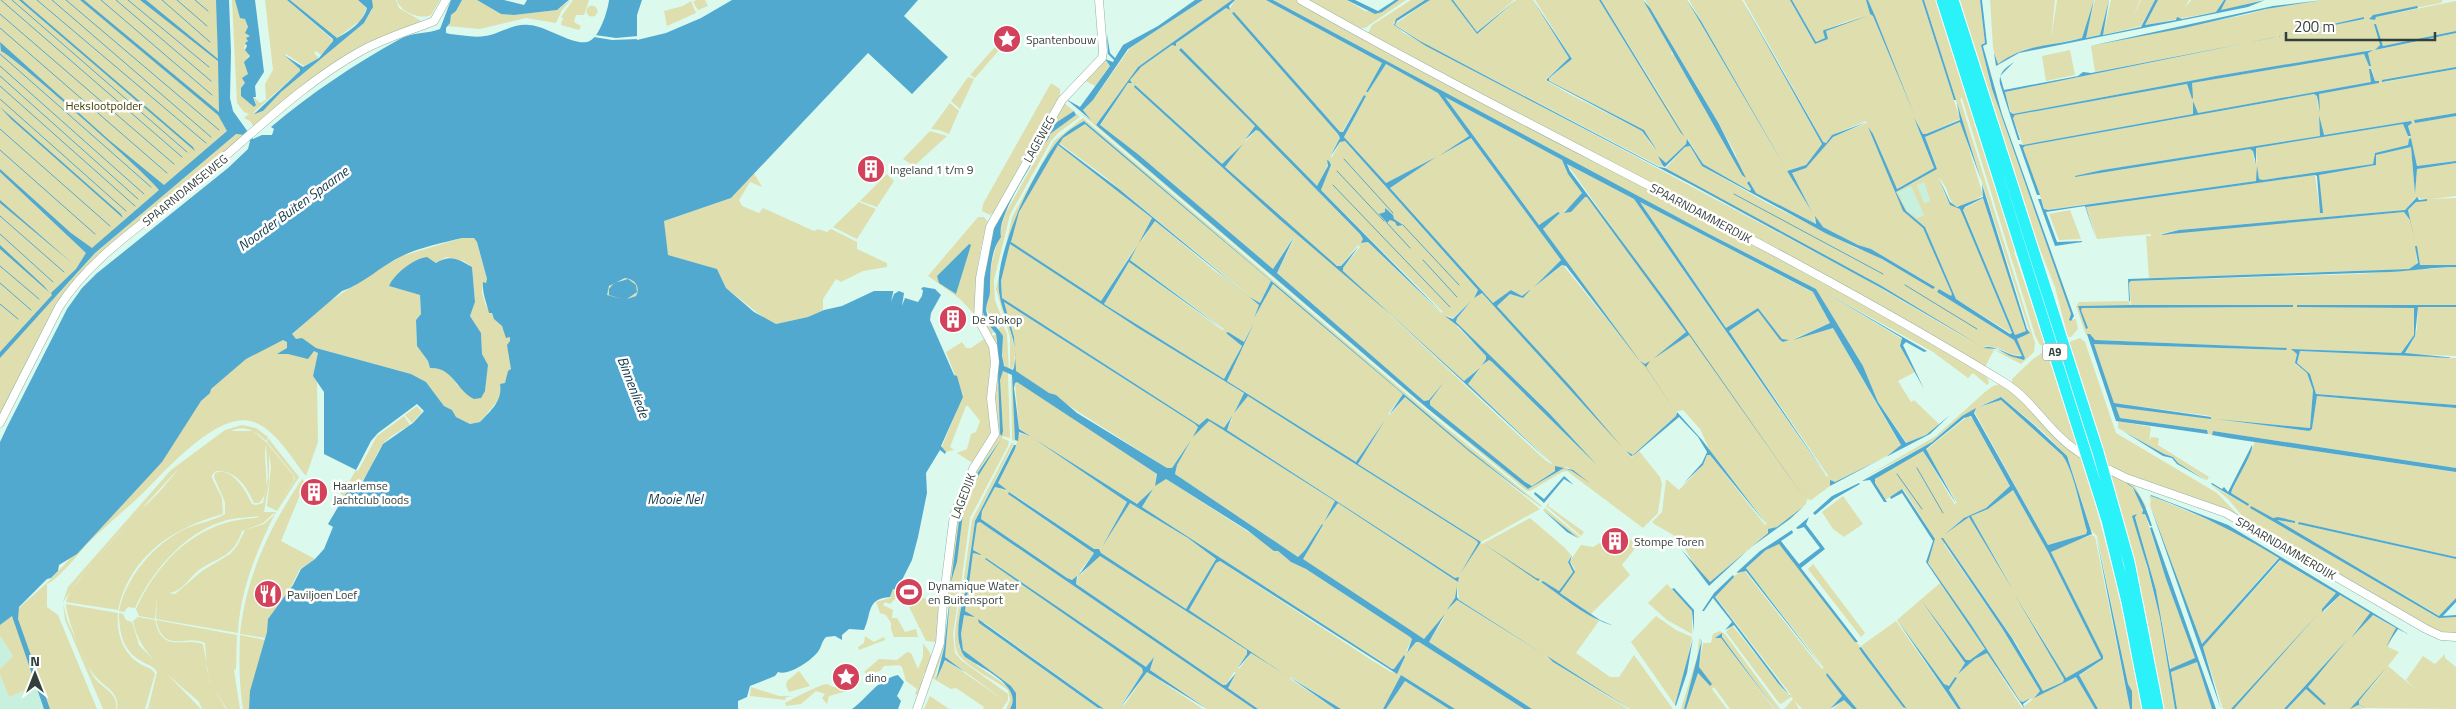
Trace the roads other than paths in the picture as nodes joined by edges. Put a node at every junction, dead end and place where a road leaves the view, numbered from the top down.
1 (446, 0) edge
2 (1099, 0) edge
3 (1301, 0) edge
4 (1942, 0) edge
5 (1953, 0) edge
6 (978, 319) joint
7 (0, 423) edge
8 (2082, 454) dead end
9 (2110, 470) dead end
10 (2456, 637) edge
11 (917, 709) edge
12 (2148, 709) edge
13 (2158, 709) edge

1 - 7 street, SPAARNDAMSEWEG
2 - 6 street, LAGEWEG
3 - 8 street, SPAARNDAMMERDIJK
4 - 12 highway, A9
5 - 13 highway, A9
6 - 11 street, LAGEDIJK
9 - 10 street, SPAARNDAMMERDIJK

